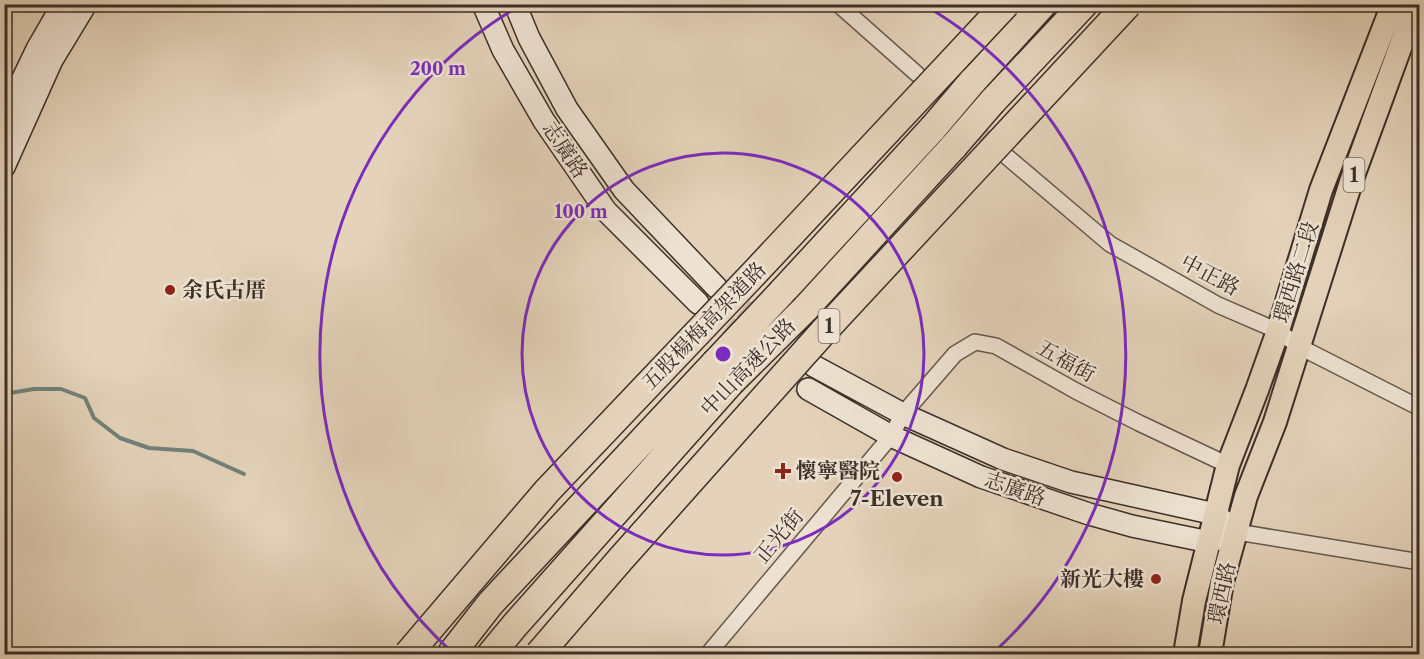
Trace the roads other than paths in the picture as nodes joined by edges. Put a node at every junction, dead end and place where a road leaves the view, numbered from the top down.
1 (63, 4) edge
2 (86, 4) edge
3 (483, 4) edge
4 (514, 4) edge
5 (838, 4) edge
6 (1006, 4) edge
7 (1043, 4) edge
8 (1084, 4) edge
9 (1128, 4) edge
10 (1393, 4) edge
11 (1416, 4) edge
12 (917, 74) tunnel mouth
13 (4, 118) edge
14 (999, 150) tunnel mouth
15 (4, 167) edge
16 (717, 288) tunnel mouth
17 (698, 303) tunnel mouth
18 (1278, 332) junction
19 (1300, 347) junction
20 (814, 366) tunnel mouth
21 (723, 373) junction
22 (808, 389) tunnel mouth
23 (1419, 408) edge
24 (903, 414) junction
25 (891, 436) junction
26 (1228, 465) junction
27 (1215, 514) junction
28 (1237, 532) junction
29 (1209, 542) junction
30 (1419, 562) edge
31 (408, 654) edge
32 (451, 654) edge
33 (491, 654) edge
34 (539, 654) edge
35 (708, 654) edge
36 (1185, 654) edge
37 (1210, 654) edge

1 - 13 main road
2 - 15 main road
3 - 17 main road, 志廣路
4 - 16 main road, 志廣路
5 - 12 street
6 - 31 highway, 五股楊梅高架道路, bridge
7 - 21 highway, 中山高速公路 / 1, bridge
8 - 21 highway, 中山高速公路 / 1, bridge
9 - 34 highway, 1, bridge
10 - 18 main road, 環西路二段 / 1
11 - 19 main road, 環西路二段 / 1
14 - 18 street, 中正路
18 - 19 street, 中正路
18 - 26 main road, 環西路二段 / 1
19 - 23 street, 中正路
19 - 28 main road, 環西路二段 / 1
20 - 24 main road, 志廣路
21 - 32 highway, 中山高速公路 / 1
21 - 33 highway, 中山高速公路 / 1
22 - 25 main road, 志廣路
24 - 25 street, 正光街
24 - 26 street, 五福街
24 - 27 main road, 志廣路
25 - 29 main road, 志廣路
25 - 35 street, 正光街
26 - 27 main road, 環西路二段 / 1
27 - 28 main road, 志廣路
27 - 29 main road, 環西路二段 / 1
28 - 29 main road, 志廣路
28 - 30 street, 志廣路
28 - 37 main road, 環西路 / 1
29 - 36 main road, 環西路 / 1

